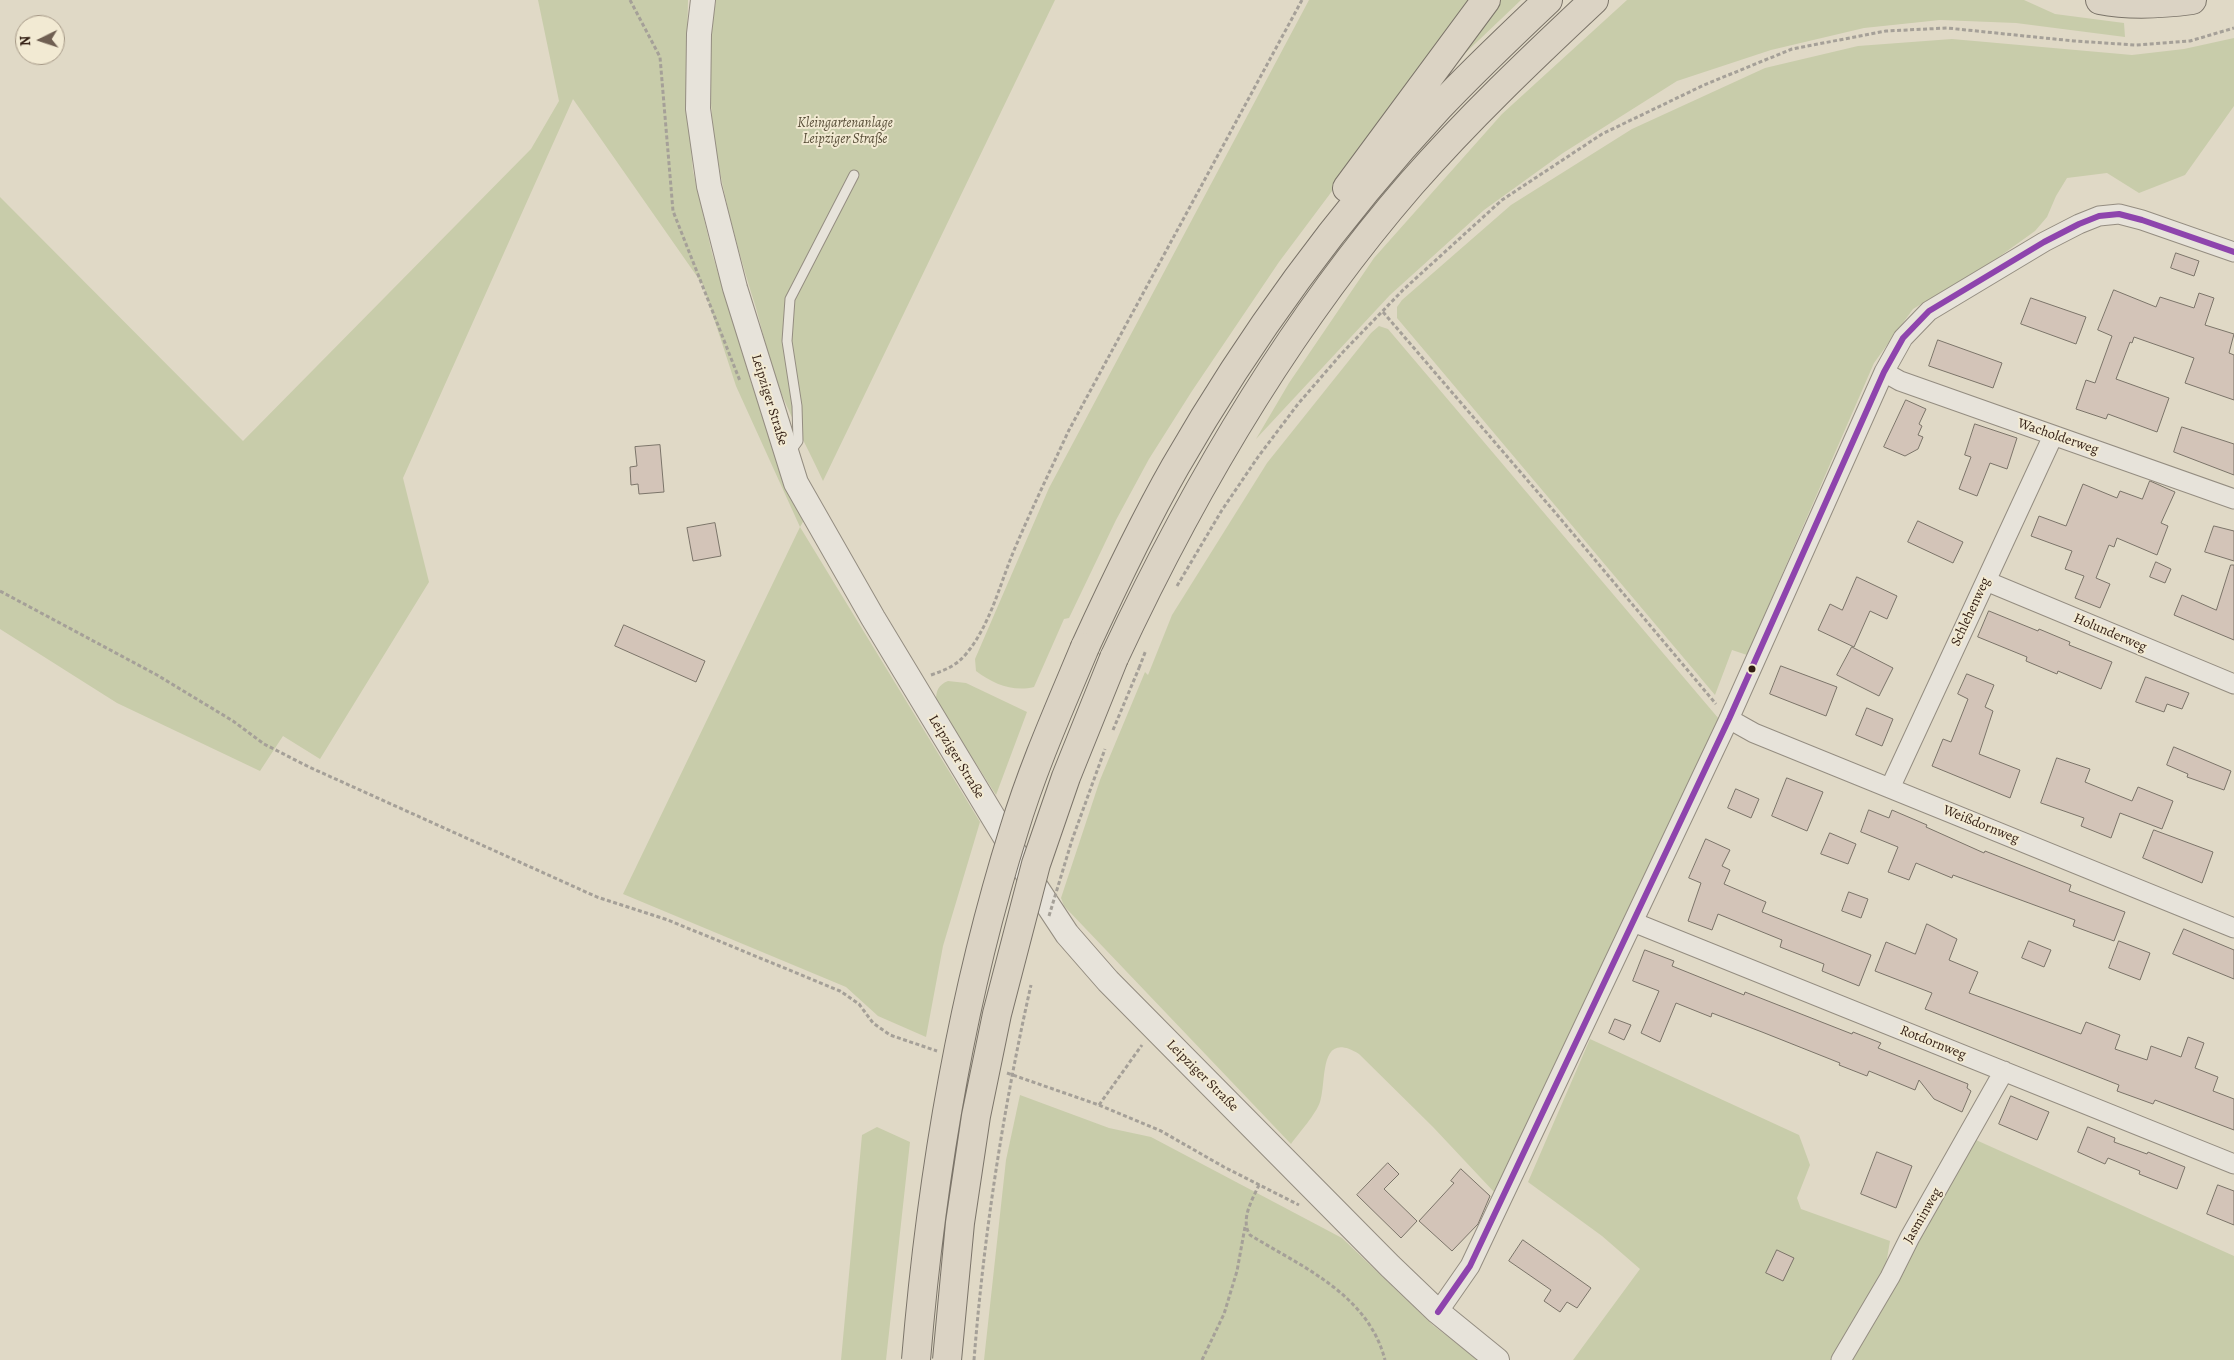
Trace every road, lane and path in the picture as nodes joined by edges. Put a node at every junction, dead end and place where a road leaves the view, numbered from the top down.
1 (630, 0) edge
2 (703, 0) edge
3 (1302, 0) edge
4 (1486, 0) edge
5 (1548, 0) edge
6 (1594, 0) edge
7 (2100, 0) edge
8 (2192, 0) edge
9 (2234, 28) edge
10 (854, 175) dead end
11 (2234, 252) edge
12 (1298, 277) junction
13 (1383, 312) junction
14 (1884, 372) junction
15 (740, 382) dead end
16 (2053, 436) junction
17 (786, 456) junction
18 (2234, 498) edge
19 (1986, 581) junction
20 (0, 591) edge
21 (1172, 595) dead end
22 (1148, 643) dead end
23 (912, 684) junction
24 (2234, 684) edge
25 (1729, 719) junction
26 (1112, 731) dead end
27 (1108, 740) dead end
28 (1890, 788) junction
29 (1047, 921) dead end
30 (1632, 922) junction
31 (2234, 928) edge
32 (1033, 976) dead end
33 (1155, 1028) junction
34 (910, 1042) dead end
35 (2004, 1071) junction
36 (1031, 1081) dead end
37 (1099, 1105) junction
38 (2234, 1164) edge
39 (1259, 1185) junction
40 (1307, 1210) dead end
41 (1246, 1221) junction
42 (1438, 1312) junction
43 (916, 1360) edge
44 (947, 1360) edge
45 (974, 1360) edge
46 (1202, 1360) edge
47 (1385, 1360) edge
48 (1497, 1360) edge
49 (1841, 1360) edge

1 - 15 path
2 - 17 street, Leipziger Straße
3 - 23 path
4 - 12 highway
5 - 12 highway
6 - 44 highway, bridge
7 - 8 highway
9 - 13 path
10 - 17 lane
11 - 14 street
12 - 43 highway, bridge
13 - 21 path
13 - 25 path
14 - 16 street, Wacholderweg
14 - 25 street
16 - 18 street, Wacholderweg
16 - 19 street, Schlehenweg
17 - 23 street, Leipziger Straße
19 - 24 street, Holunderweg
19 - 28 street, Schlehenweg
20 - 34 path
22 - 26 path, bridge
23 - 33 street, Leipziger Straße
25 - 28 street, Weißdornweg
25 - 30 street
27 - 29 path, bridge
28 - 31 street, Weißdornweg
30 - 35 street, Rotdornweg
30 - 42 street
32 - 45 path, bridge
33 - 37 path
33 - 42 street, Leipziger Straße
35 - 38 street, Rotdornweg
35 - 49 street, Jasminweg
36 - 37 path
37 - 39 path
39 - 40 path
39 - 41 path
41 - 46 path
41 - 47 path
42 - 48 street, Leipziger Straße

